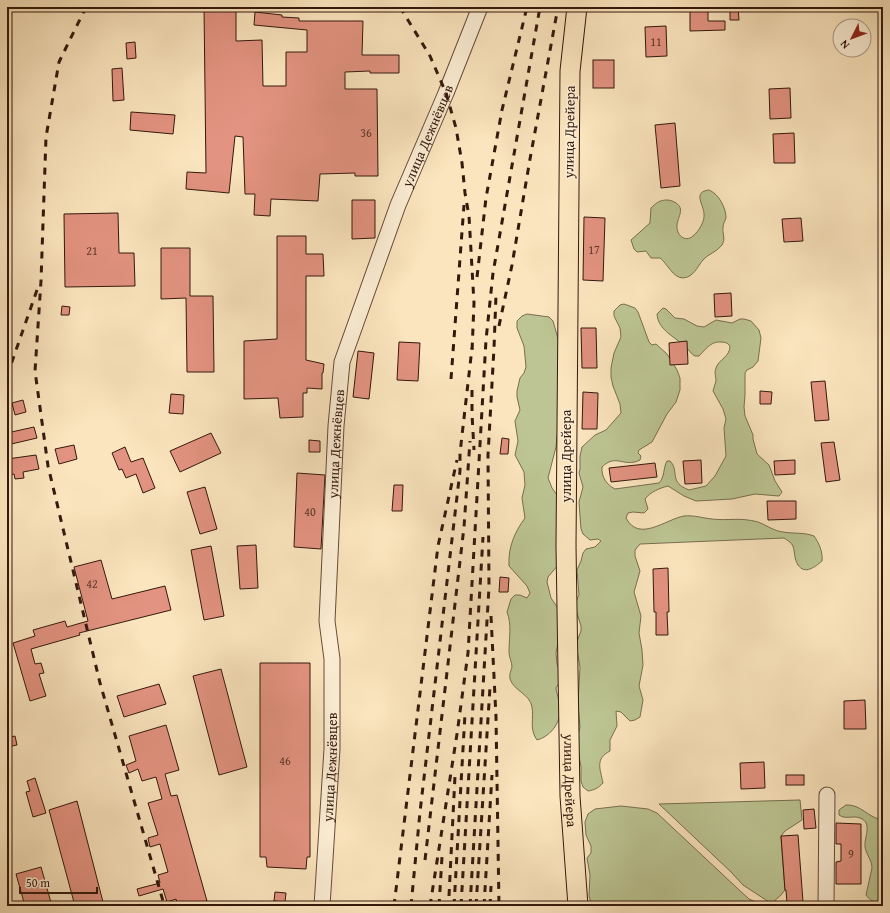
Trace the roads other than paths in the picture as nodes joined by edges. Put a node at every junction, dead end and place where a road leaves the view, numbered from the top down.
1 (480, 7) edge
2 (577, 7) edge
3 (827, 795) dead end
4 (322, 906) edge
5 (578, 906) edge
6 (826, 906) edge

1 - 4 street, улица Дежнёвцев
2 - 5 main road, улица Дрейера
3 - 6 street

